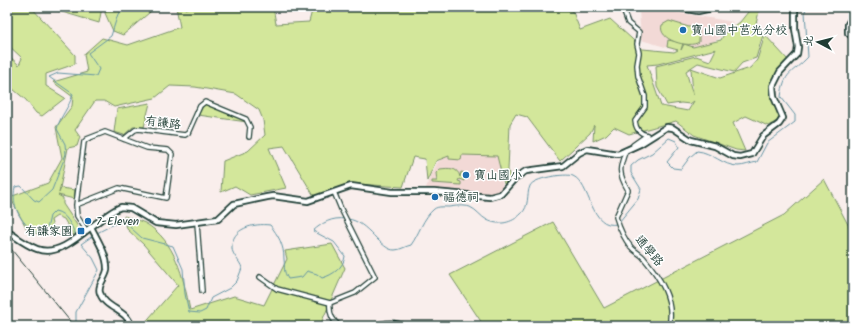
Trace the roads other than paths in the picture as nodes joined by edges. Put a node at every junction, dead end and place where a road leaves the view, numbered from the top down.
1 (622, 7) edge
2 (675, 7) edge
3 (716, 7) edge
4 (795, 7) edge
5 (853, 16) edge
6 (853, 37) edge
7 (249, 137) dead end
8 (124, 139) junction
9 (626, 150) junction
10 (334, 192) junction
11 (76, 205) junction
12 (197, 222) junction
13 (88, 228) junction
14 (7, 231) edge
15 (260, 277) dead end
16 (202, 291) dead end
17 (330, 303) junction
18 (131, 326) edge
19 (340, 326) edge
20 (372, 326) edge
21 (405, 326) edge
22 (669, 326) edge

1 - 9 street
2 - 3 street
4 - 9 street
5 - 6 street
7 - 8 street, 有謙路
8 - 11 street
8 - 11 street
9 - 10 street
9 - 22 street, 通學路
10 - 12 street
10 - 17 street
11 - 13 street
12 - 13 street
12 - 16 street
13 - 14 street
13 - 18 street
15 - 17 street
17 - 19 street
20 - 21 street

